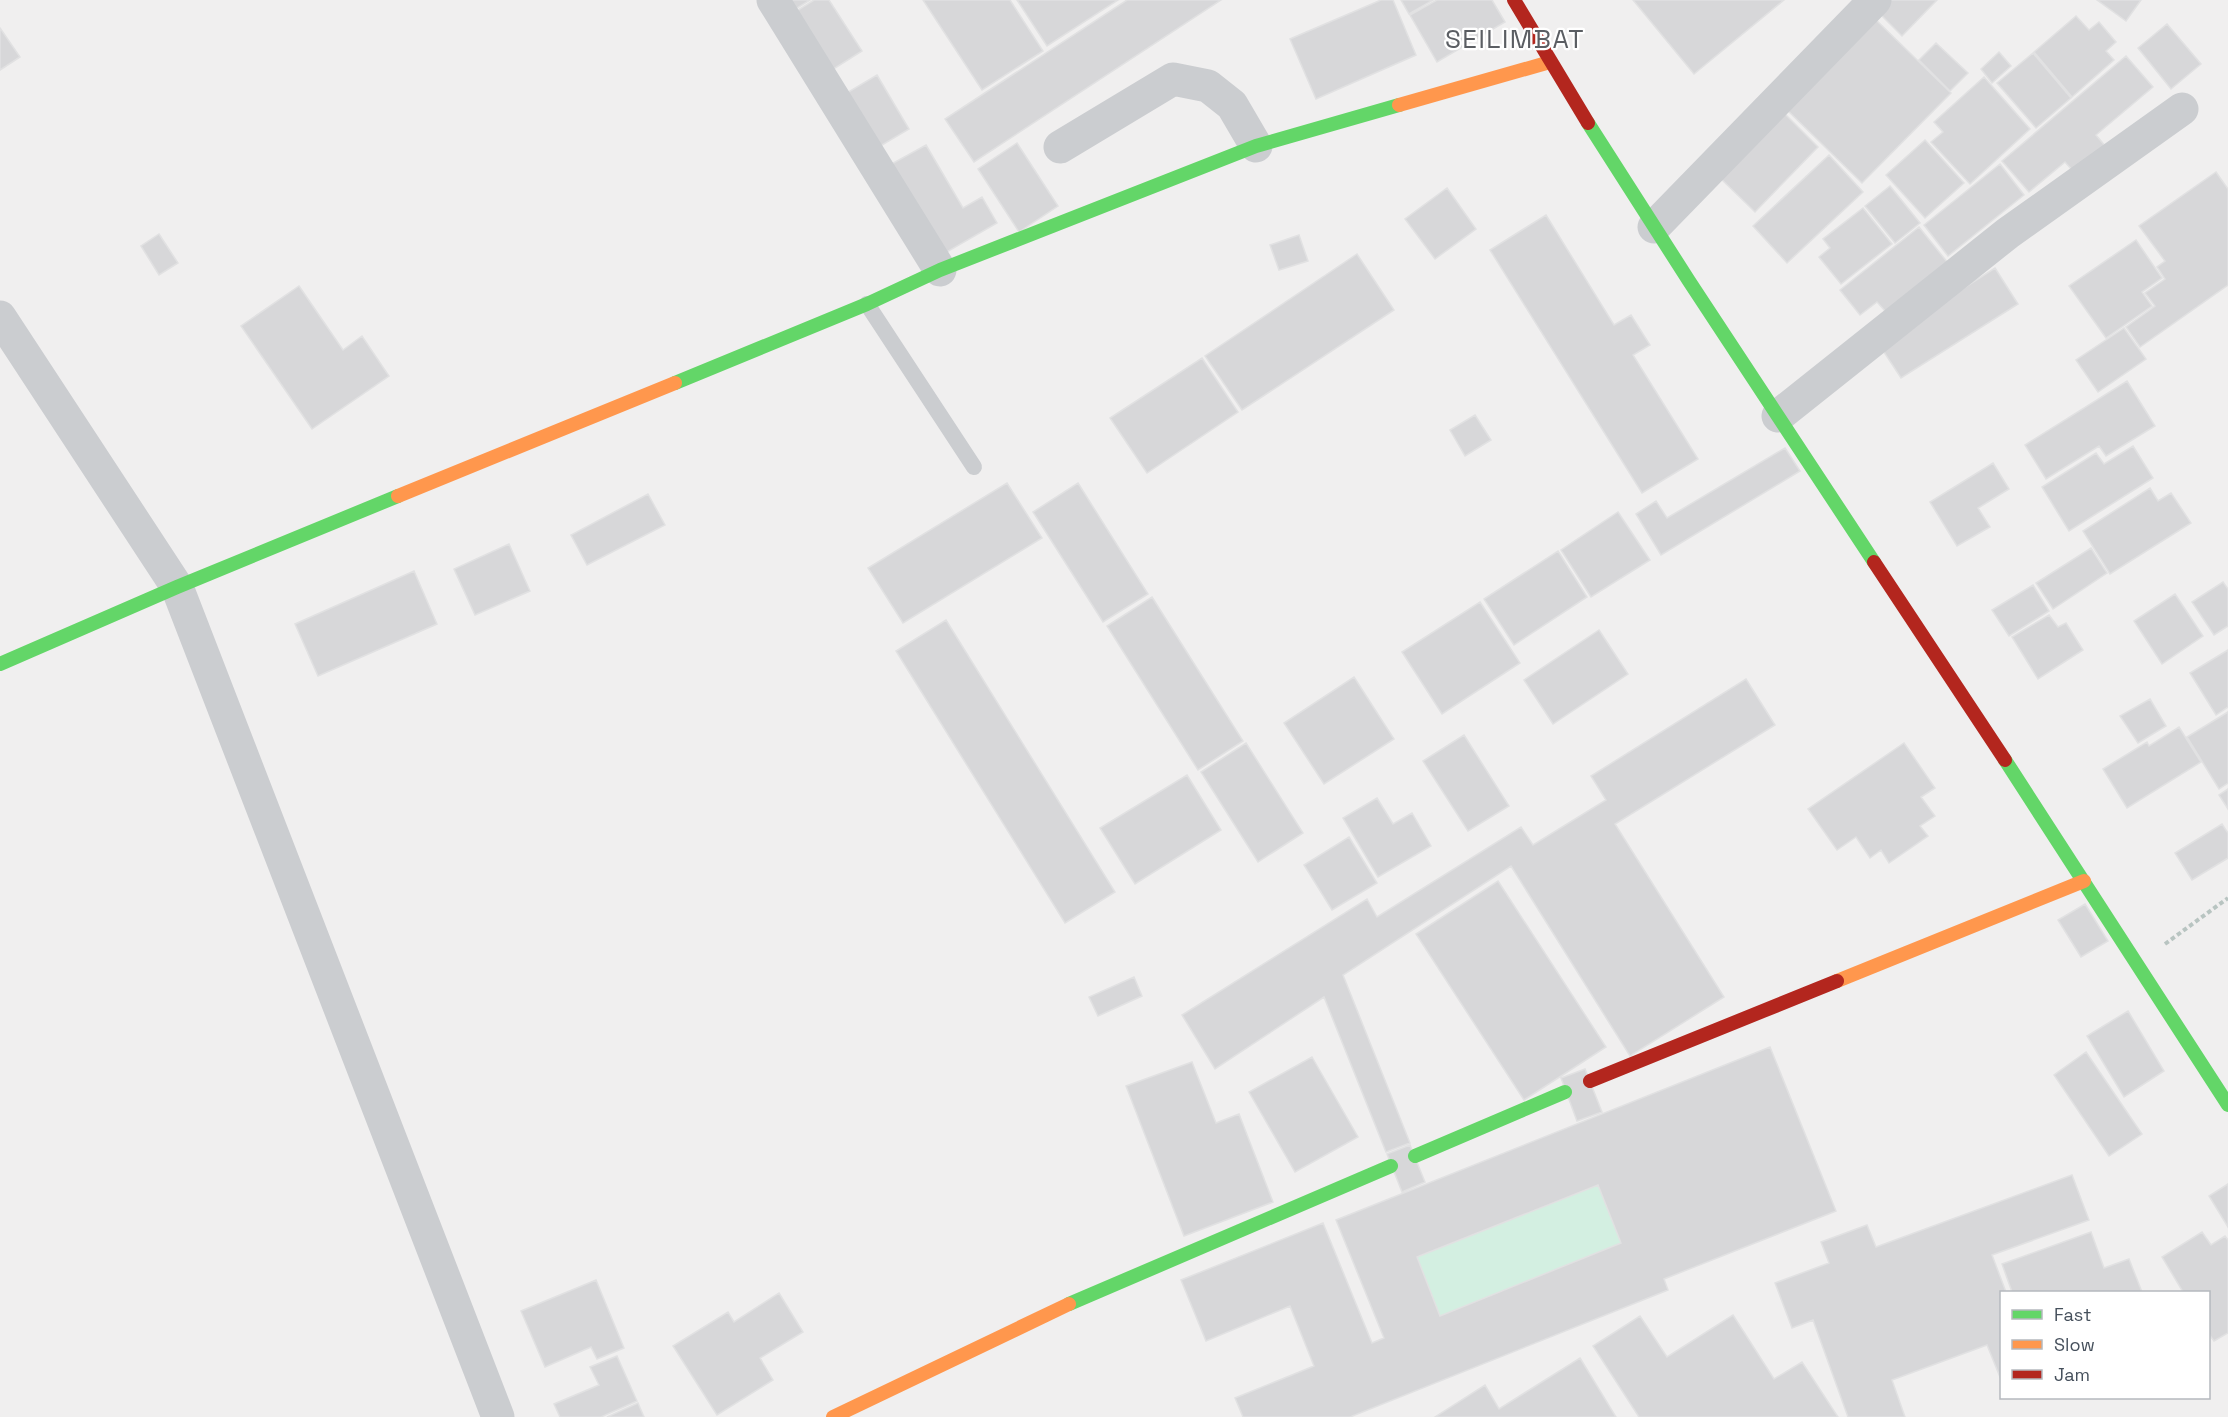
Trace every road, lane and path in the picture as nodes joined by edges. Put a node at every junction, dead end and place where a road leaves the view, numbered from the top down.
1 (773, 0) edge
2 (1514, 0) edge
3 (1875, 0) edge
4 (1550, 62) junction
5 (2182, 109) dead end
6 (1256, 146) junction
7 (1060, 147) dead end
8 (1654, 227) junction
9 (940, 270) junction
10 (867, 304) junction
11 (0, 317) edge
12 (1778, 416) junction
13 (974, 467) dead end
14 (177, 587) junction
15 (0, 664) edge
16 (2084, 881) junction
17 (2228, 898) edge
18 (2138, 964) junction
19 (1590, 1081) dead end
20 (1565, 1092) dead end
21 (2228, 1105) edge
22 (1415, 1156) dead end
23 (1391, 1166) dead end
24 (498, 1417) edge
25 (833, 1417) edge

1 - 9 street
2 - 4 street
3 - 8 street
4 - 6 street
4 - 8 street
5 - 12 street
6 - 7 street
6 - 9 street
8 - 12 street
9 - 10 street
10 - 13 lane
10 - 14 street
11 - 14 street
12 - 16 street
14 - 15 street
14 - 24 street
16 - 18 street
16 - 19 street
17 - 18 path
18 - 21 street
20 - 22 street
23 - 25 street

